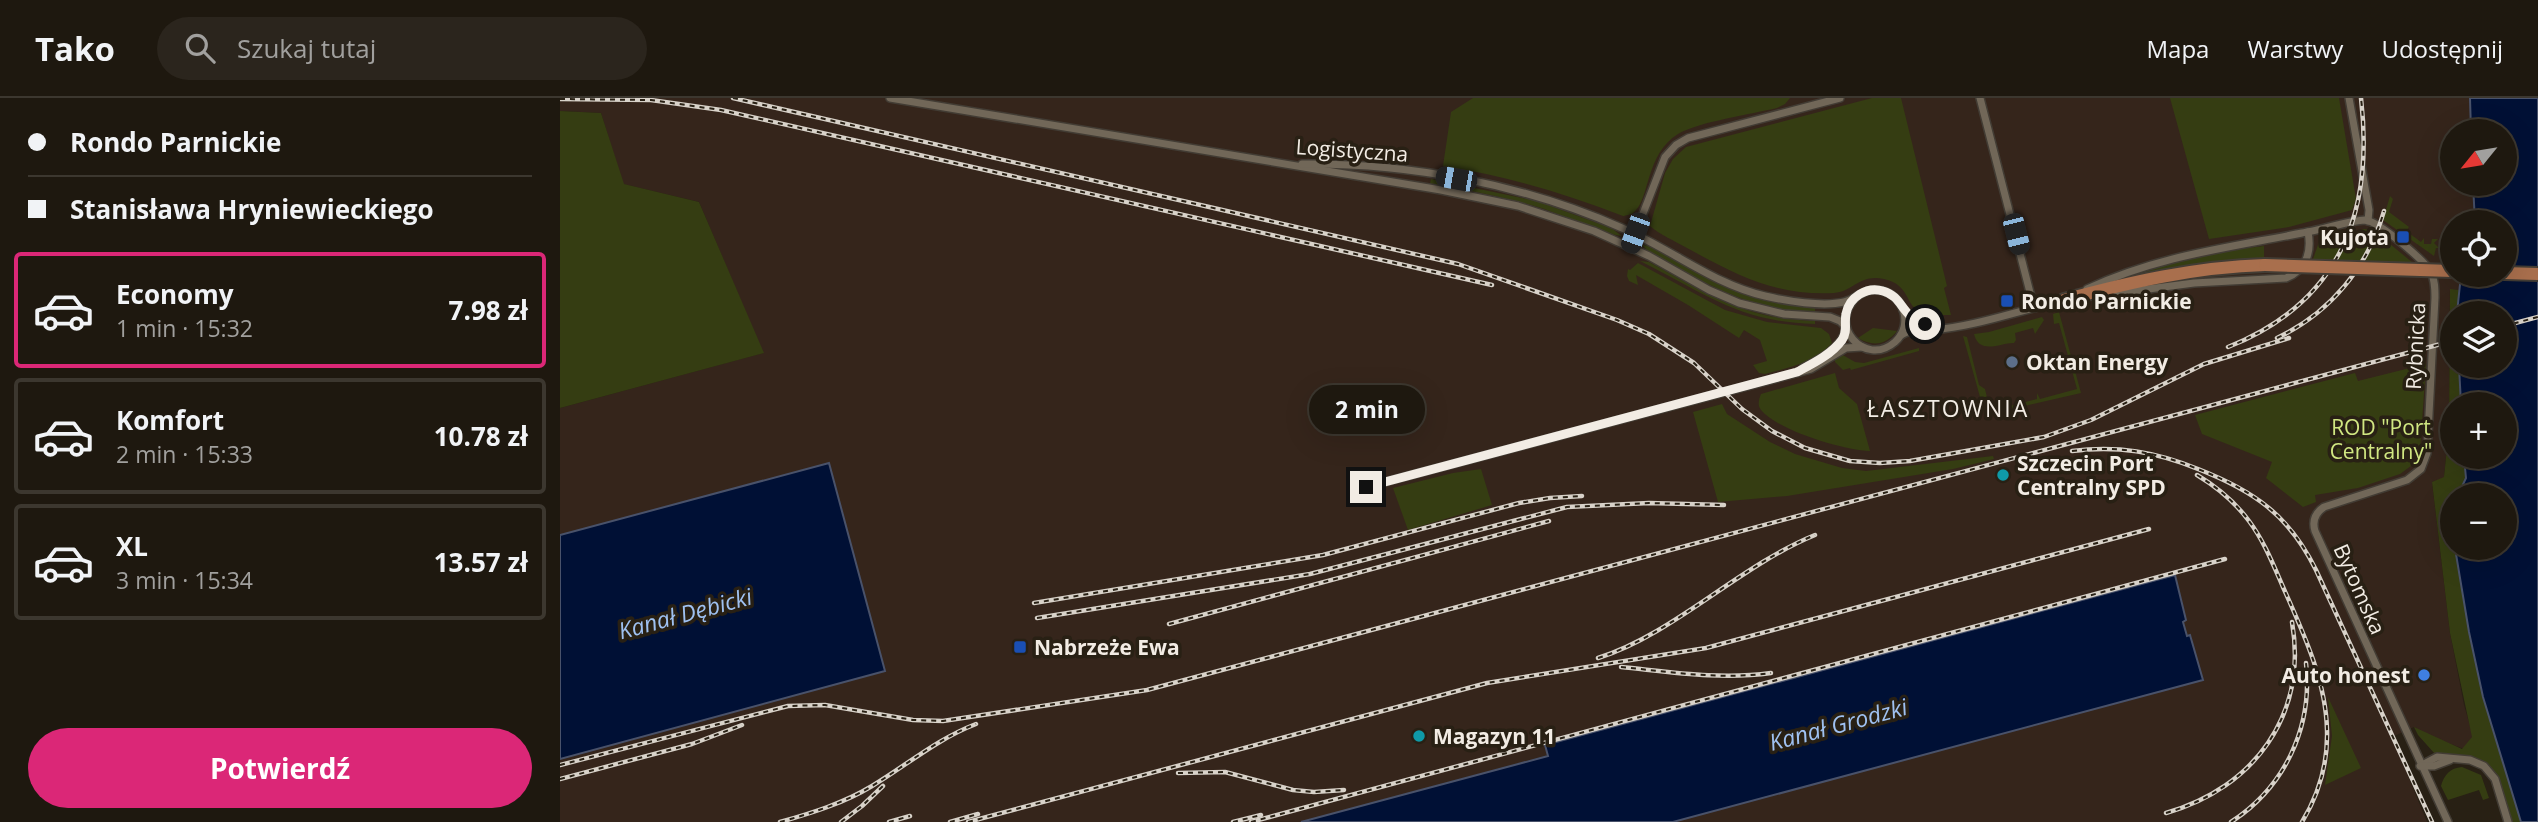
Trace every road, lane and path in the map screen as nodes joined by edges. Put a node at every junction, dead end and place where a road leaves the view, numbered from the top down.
1 (890, 98) edge
2 (1799, 98) edge
3 (1840, 98) edge
4 (1980, 98) edge
5 (2349, 98) edge
6 (1802, 108) junction
7 (1280, 163) junction
8 (2368, 220) junction
9 (2308, 232) junction
10 (1635, 233) junction
11 (1630, 247) junction
12 (2440, 271) edge
13 (2517, 273) edge
14 (2535, 273) edge
15 (1857, 296) junction
16 (2064, 300) junction
17 (1903, 309) junction
18 (2034, 309) junction
19 (1846, 327) junction
20 (1950, 328) junction
21 (1899, 337) junction
22 (1863, 347) junction
23 (1793, 373) junction
24 (1366, 487) dead end
25 (2315, 517) joint
26 (2420, 766) junction
27 (2448, 822) edge
28 (2508, 822) edge

1 - 7 street, Logistyczna
2 - 6 street
3 - 6 street
4 - 18 street
5 - 8 street
6 - 10 street
7 - 10 street, Logistyczna
7 - 11 street, Logistyczna
8 - 9 street
8 - 25 street, Rybnicka
9 - 16 street
9 - 16 street
10 - 11 street
10 - 15 street, Logistyczna
11 - 19 street, Logistyczna
12 - 16 main road, bridge
13 - 14 main road
15 - 17 street
15 - 19 street
16 - 18 street
17 - 20 street
17 - 21 street
18 - 20 street
19 - 22 street
19 - 23 street
20 - 21 street
21 - 22 street
22 - 23 street
23 - 24 street
25 - 26 street, Bytomska
26 - 27 street, Bytomska
26 - 28 street

